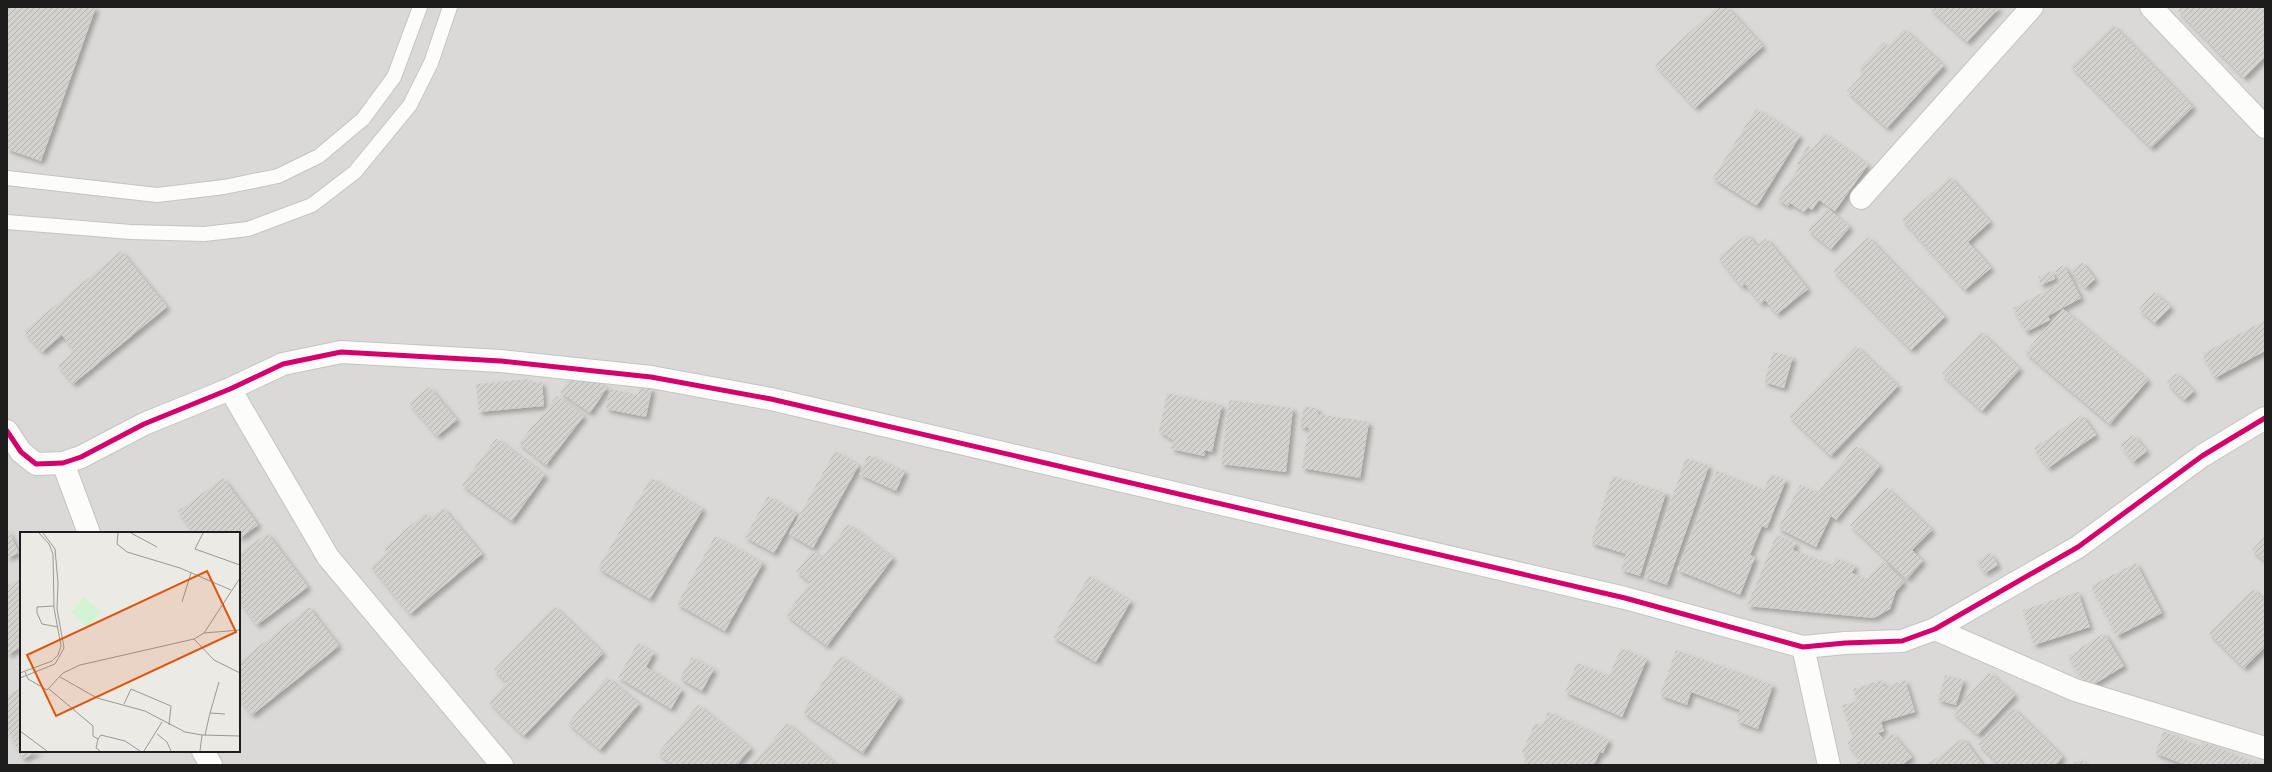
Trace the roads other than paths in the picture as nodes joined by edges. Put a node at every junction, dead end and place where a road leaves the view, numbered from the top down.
1 (420, 7) edge
2 (450, 7) edge
3 (2032, 7) edge
4 (2151, 7) edge
5 (2265, 127) edge
6 (7, 178) edge
7 (1861, 198) dead end
8 (7, 222) edge
9 (230, 389) junction
10 (2265, 418) edge
11 (7, 431) edge
12 (63, 463) junction
13 (89, 532) edge
14 (1935, 629) junction
15 (1803, 647) junction
16 (2265, 748) edge
17 (204, 752) edge
18 (211, 765) edge
19 (502, 765) edge
20 (1829, 765) edge

1 - 6 lane
2 - 8 lane
3 - 7 street
4 - 5 street
9 - 12 street
9 - 15 street
9 - 19 street
10 - 14 street
11 - 12 street
12 - 13 street
14 - 15 street
14 - 16 street
15 - 20 street
17 - 18 street

